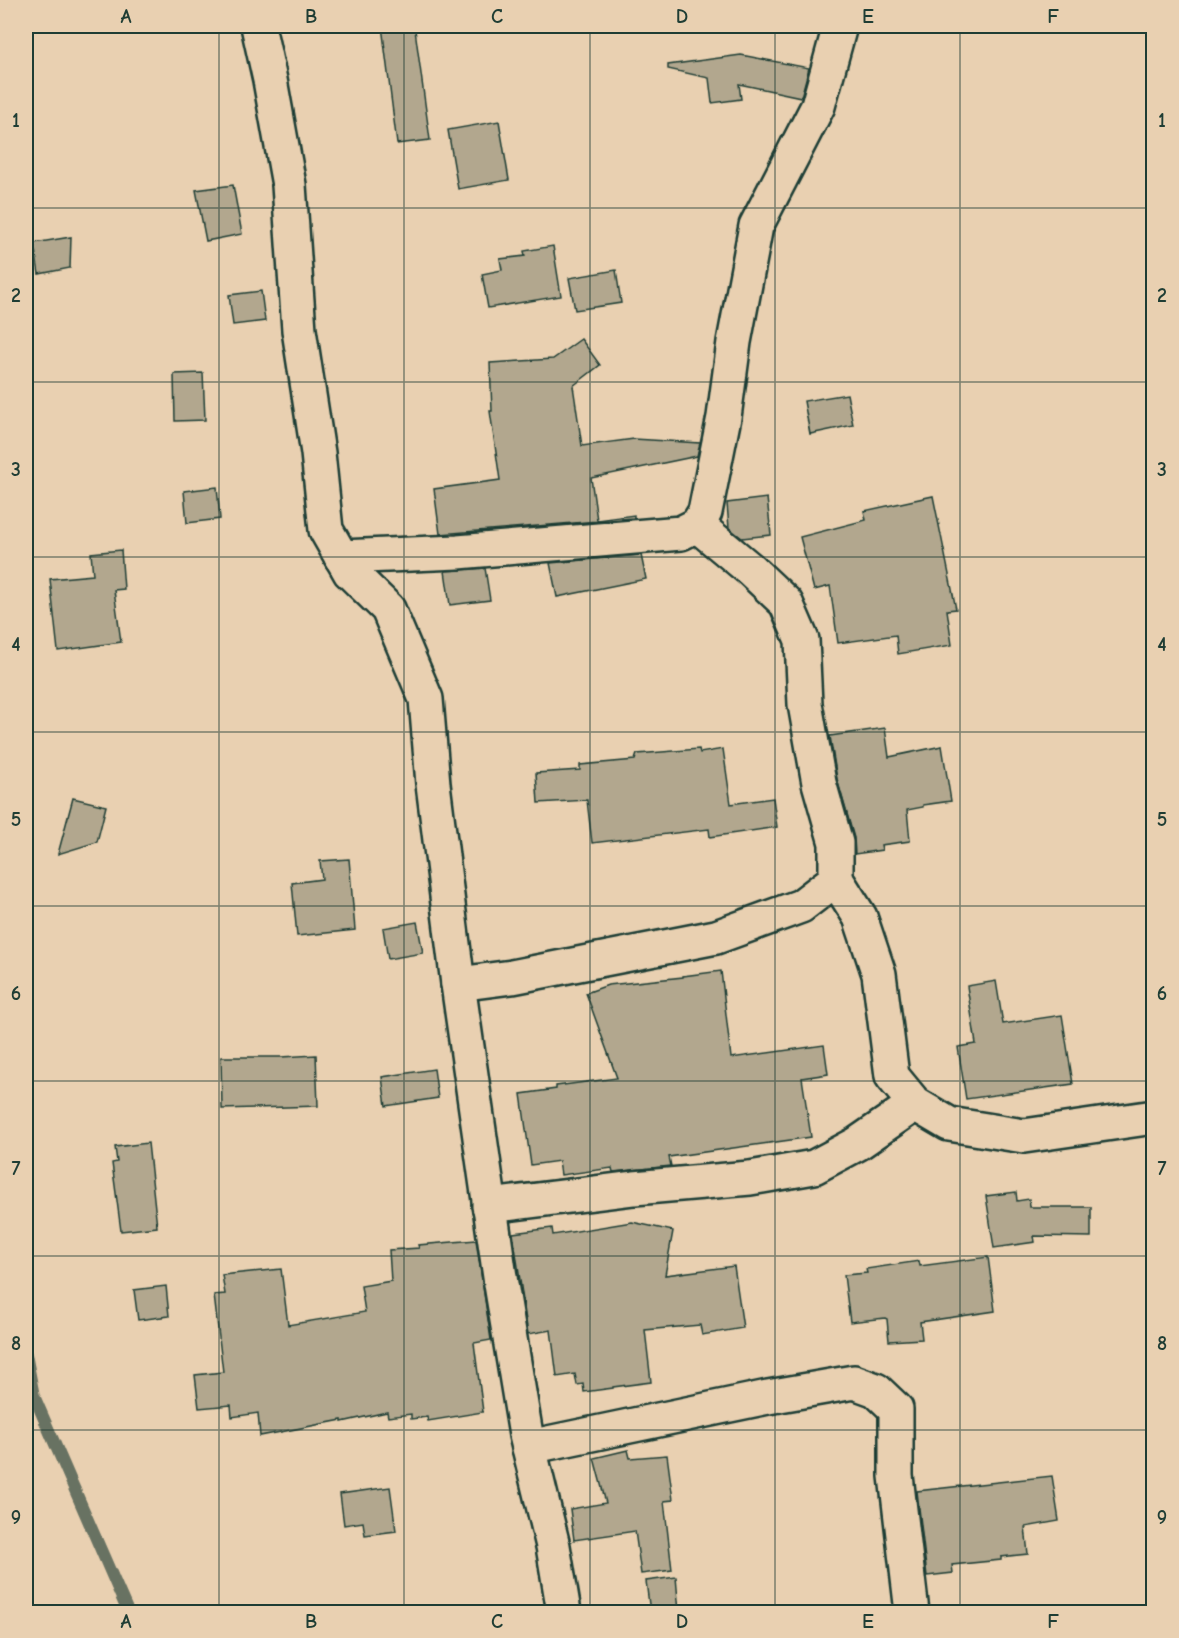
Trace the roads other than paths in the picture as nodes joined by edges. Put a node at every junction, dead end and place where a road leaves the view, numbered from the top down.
1 (258, 26) edge
2 (840, 26) edge
3 (697, 525) junction
4 (341, 557) junction
5 (836, 879) junction
6 (458, 984) junction
7 (915, 1104) junction
8 (1154, 1117) edge
9 (489, 1206) junction
10 (529, 1447) junction
11 (564, 1612) edge
12 (912, 1612) edge

1 - 4 street
2 - 3 street
3 - 4 street
3 - 5 street
4 - 6 street
5 - 6 street
5 - 7 street
6 - 9 street
7 - 8 street
7 - 9 street
9 - 10 street
10 - 11 street
10 - 12 street

